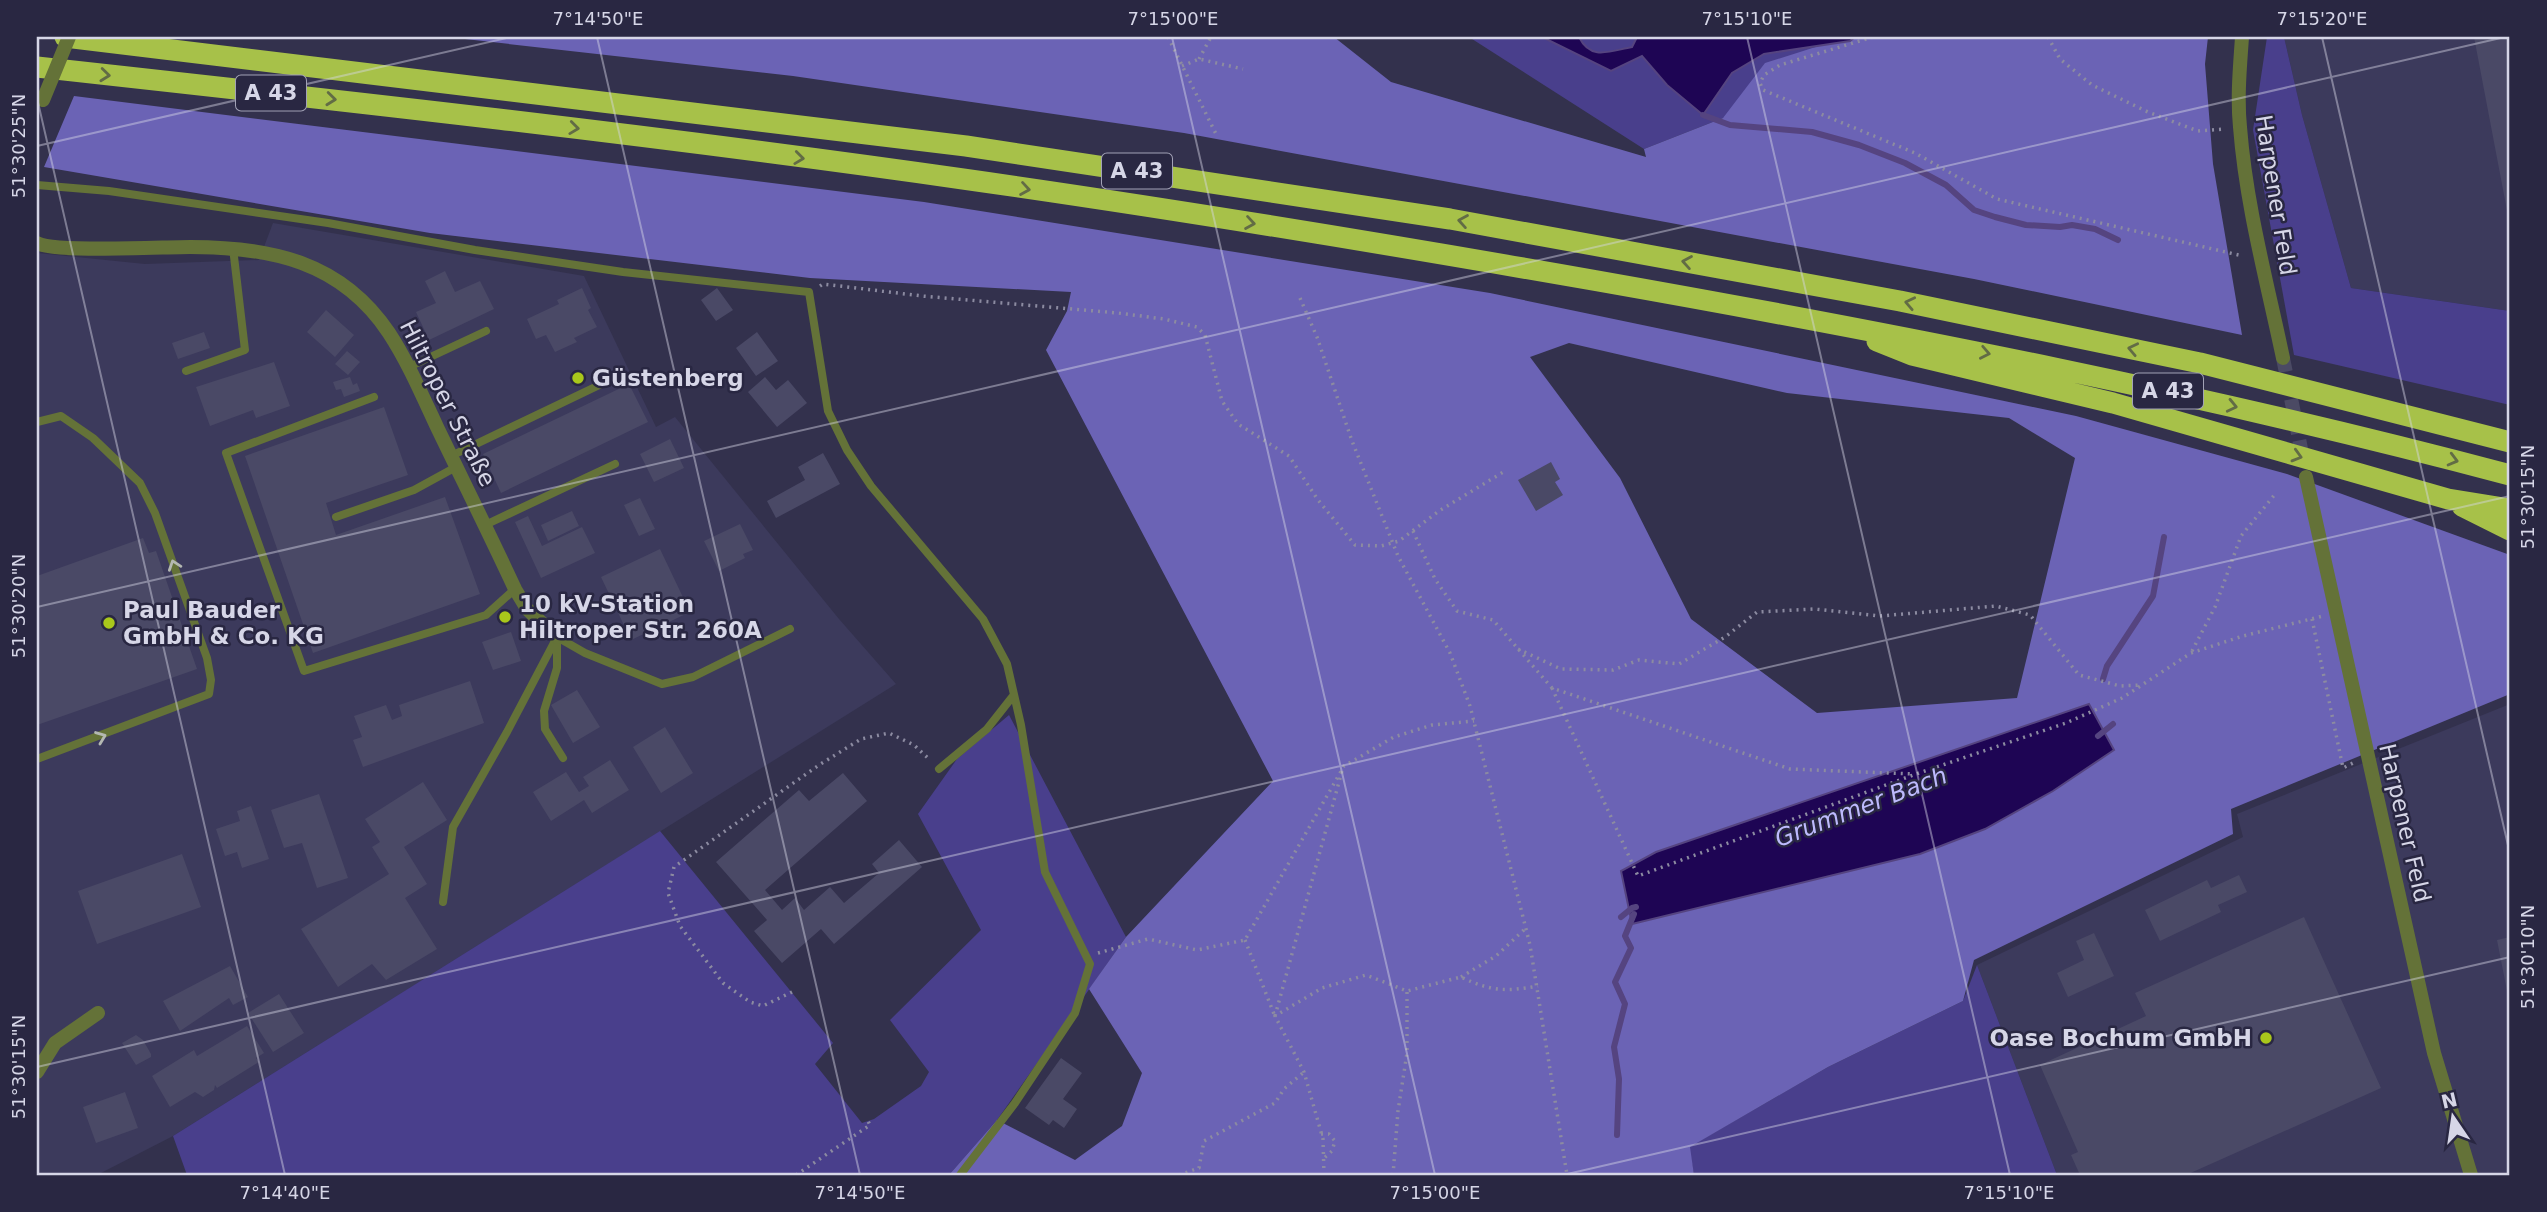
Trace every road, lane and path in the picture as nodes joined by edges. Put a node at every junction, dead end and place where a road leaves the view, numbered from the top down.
1 (67, 37) edge
2 (1168, 37) edge
3 (1211, 37) edge
4 (1873, 37) edge
5 (2048, 37) edge
6 (2242, 37) edge
7 (1199, 59) junction
8 (1182, 66) junction
9 (37, 67) edge
10 (1242, 69) dead end
11 (43, 100) dead end
12 (2240, 128) junction
13 (1216, 134) dead end
14 (37, 185) edge
15 (37, 243) edge
16 (233, 247) junction
17 (2263, 260) junction
18 (809, 292) junction
19 (1300, 298) dead end
20 (1822, 320) junction
21 (486, 331) dead end
22 (2283, 358) tunnel mouth
23 (409, 367) junction
24 (186, 371) dead end
25 (2259, 376) junction
26 (614, 378) dead end
27 (374, 397) dead end
28 (37, 422) edge
29 (2510, 427) edge
30 (2510, 442) edge
31 (454, 461) junction
32 (615, 464) dead end
33 (1505, 471) dead end
34 (2510, 475) edge
35 (2306, 477) tunnel mouth
36 (2276, 494) dead end
37 (2448, 499) junction
38 (2510, 509) edge
39 (336, 517) dead end
40 (485, 525) junction
41 (2510, 530) edge
42 (1413, 531) junction
43 (1393, 543) junction
44 (515, 589) junction
45 (2335, 613) junction
46 (2312, 619) junction
47 (790, 629) dead end
48 (557, 637) junction
49 (1518, 649) junction
50 (2191, 653) junction
51 (2143, 685) junction
52 (1552, 688) junction
53 (1013, 696) junction
54 (1474, 721) junction
55 (2367, 757) junction
56 (563, 758) dead end
57 (37, 759) edge
58 (1344, 766) junction
59 (939, 769) joint
60 (1916, 774) junction
61 (443, 902) dead end
62 (1526, 928) junction
63 (1245, 940) junction
64 (1086, 956) junction
65 (1461, 977) junction
66 (1538, 986) junction
67 (1407, 991) junction
68 (792, 992) dead end
69 (98, 1013) dead end
70 (1275, 1016) junction
71 (37, 1072) edge
72 (1304, 1072) junction
73 (868, 1121) dead end
74 (1321, 1134) junction
75 (1323, 1159) junction
76 (796, 1175) edge
77 (960, 1175) edge
78 (1179, 1175) edge
79 (1324, 1175) edge
80 (1393, 1175) edge
81 (1567, 1175) edge
82 (2472, 1175) edge

1 - 11 street, bridge
25 -> 1 highway, A 43
2 - 8 path
3 - 7 path
4 - 17 path
5 - 12 path
6 - 12 street, Harpener Feld
7 - 8 path
7 - 10 path
8 - 13 path
9 -> 20 highway, A 43
12 - 17 street, Harpener Feld
14 - 18 lane
15 - 16 street, Hiltroper Straße
16 - 23 street, Hiltroper Straße
16 - 24 lane
17 - 22 street, Harpener Feld
18 - 43 path
18 - 53 lane
19 - 43 path
20 -> 34 highway, A 43
20 -> 37 highway
21 - 23 lane
23 - 31 street, Hiltroper Straße
25 - 29 highway
25 - 30 highway, A 43
26 - 31 lane
27 - 44 lane
57 -> 28 lane
31 - 39 lane
31 - 40 street, Hiltroper Straße
32 - 40 lane
33 - 42 path
35 - 45 street, Harpener Feld
36 - 50 path
37 - 38 highway
37 - 41 highway
40 - 44 street, Hiltroper Straße
42 - 43 path
42 - 49 path
43 - 54 path
44 - 48 street, Hiltroper Straße
45 - 46 path
45 - 55 street, Harpener Feld
46 - 50 path
46 - 55 path
47 - 48 lane
48 - 56 lane
48 - 61 lane
49 - 51 path
49 - 52 path
50 - 51 path
51 - 60 path
52 - 60 path
52 - 60 path
53 - 59 lane
53 - 64 lane
54 - 58 path
54 - 62 path
55 - 82 street, Harpener Feld
58 - 63 path
58 - 70 path
59 - 68 path
62 - 65 path
62 - 66 path
63 - 64 path
63 - 70 path
64 - 77 lane
65 - 66 path
65 - 67 path
66 - 81 path
67 - 70 path
67 - 80 path
69 - 71 street
70 - 72 path
72 - 74 path
72 - 78 path
73 - 76 path
74 - 75 path
74 - 75 path
75 - 79 path

